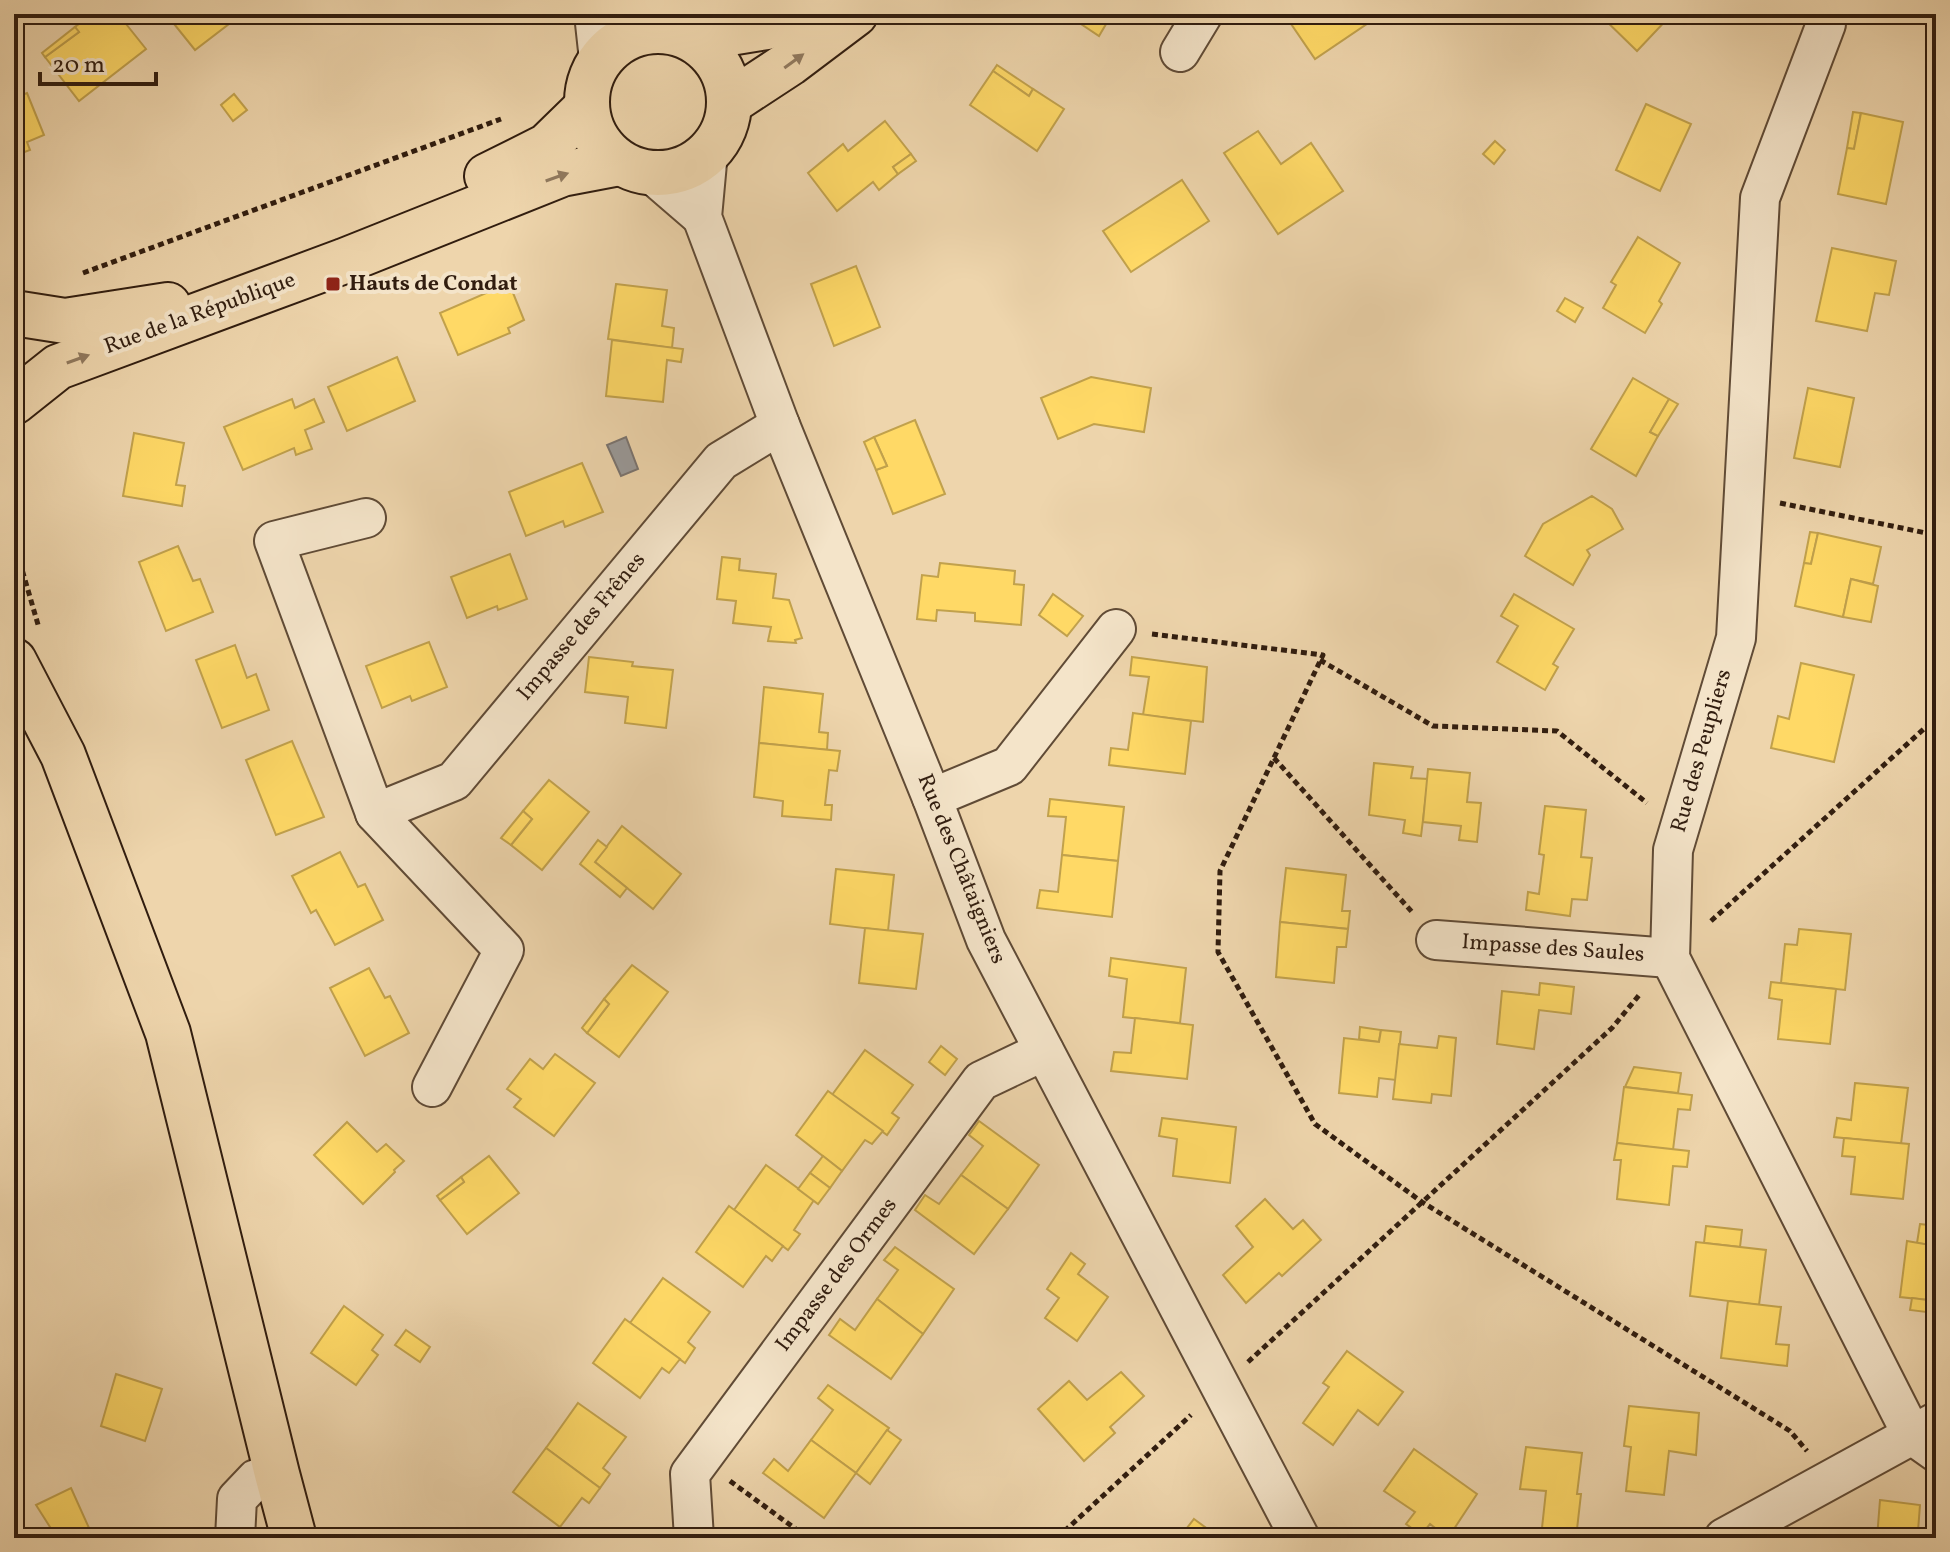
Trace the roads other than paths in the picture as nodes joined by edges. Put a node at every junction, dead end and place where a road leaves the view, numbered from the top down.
1 (594, 14) edge
2 (798, 14) edge
3 (855, 14) edge
4 (1203, 14) edge
5 (634, 22) edge
6 (1826, 24) dead end
7 (693, 39) junction
8 (1180, 52) dead end
9 (599, 60) junction
10 (729, 103) junction
11 (586, 108) junction
12 (708, 152) junction
13 (635, 168) junction
14 (702, 217) junction
15 (14, 313) edge
16 (14, 402) edge
17 (780, 425) junction
18 (366, 518) dead end
19 (1116, 629) road end
20 (14, 661) edge
21 (932, 798) junction
22 (375, 813) junction
23 (1436, 940) road end
24 (1670, 958) junction
25 (1044, 1051) junction
26 (432, 1087) dead end
27 (1928, 1436) edge
28 (277, 1474) junction
29 (235, 1538) edge
30 (294, 1538) edge
31 (694, 1538) edge
32 (1300, 1538) edge
33 (1724, 1538) edge

1 - 9 street
2 - 7 main road
10 -> 3 main road
4 - 8 street
5 - 7 main road
5 - 9 main road
6 - 24 street, Rue des Peupliers
7 - 10 main road
9 - 11 main road
10 - 12 main road
11 - 13 main road
11 - 15 main road, Rue de la République
12 - 13 main road
12 - 14 street, Rue des Châtaigniers
13 - 14 street, Rue des Châtaigniers
16 -> 13 main road, Rue de la République
14 - 17 street, Rue des Châtaigniers
17 - 21 street, Rue des Châtaigniers
17 - 22 street, Impasse des Frênes
18 - 22 street
19 - 21 street
20 - 28 main road
21 - 25 street, Rue des Châtaigniers
22 - 26 street
23 - 24 street, Impasse des Saules
24 - 27 street, Rue des Peupliers
25 - 31 street, Impasse des Ormes
25 - 32 street, Rue des Châtaigniers
27 - 33 street
28 - 29 street
28 - 30 main road

